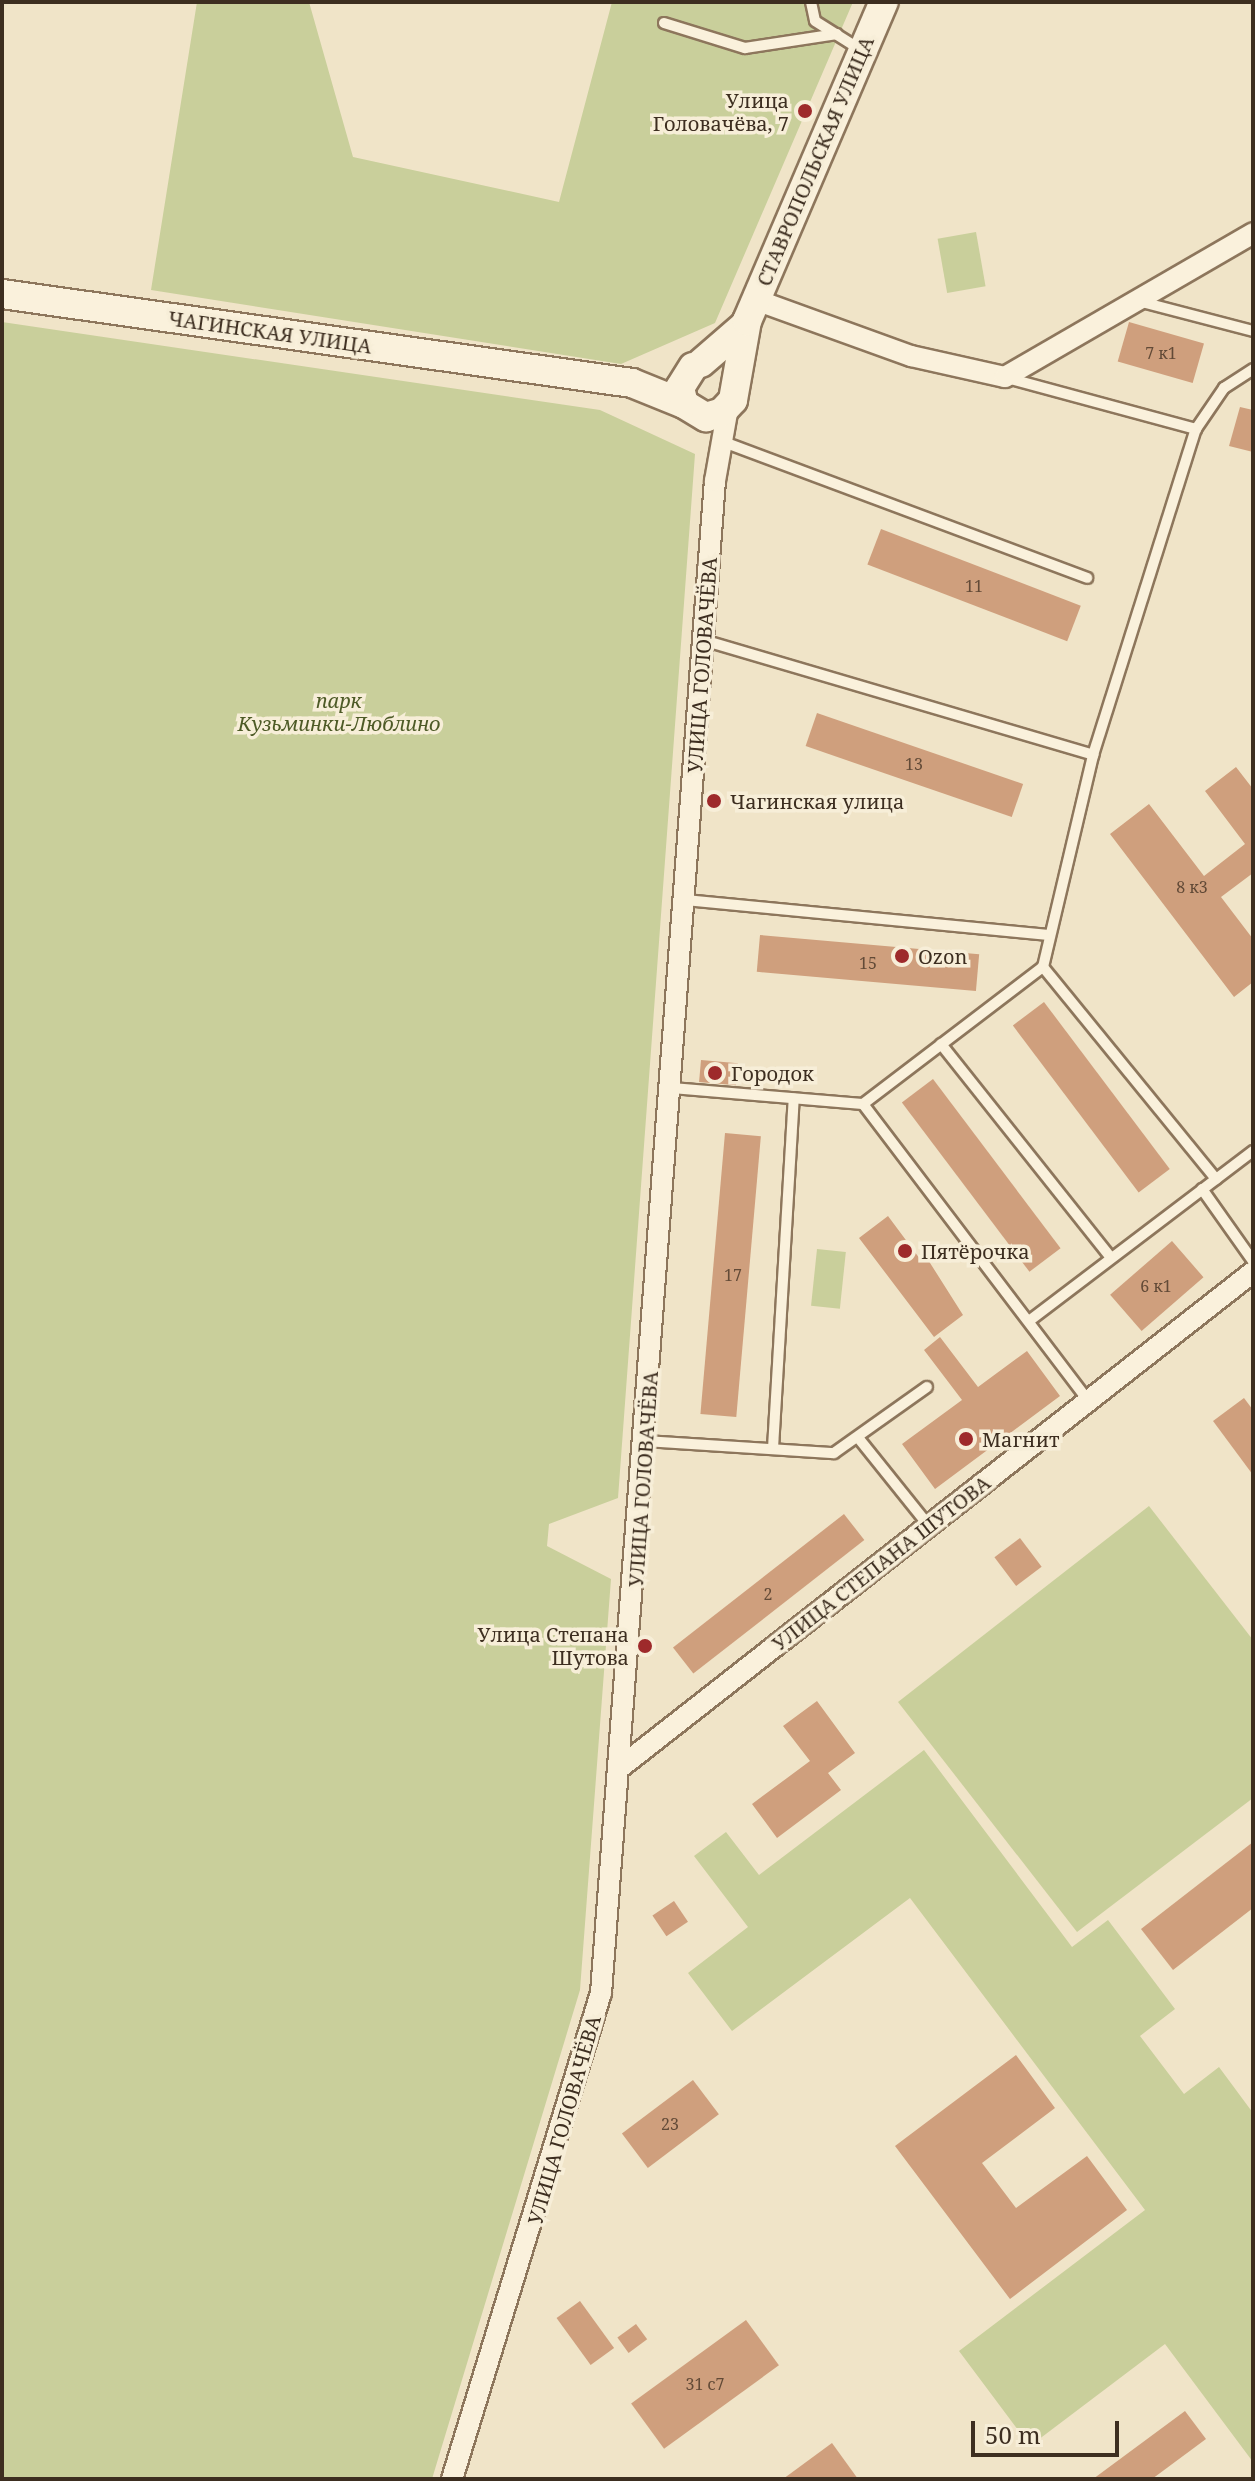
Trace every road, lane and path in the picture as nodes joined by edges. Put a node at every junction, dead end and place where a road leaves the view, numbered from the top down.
1 (811, 2) edge
2 (884, 2) edge
3 (664, 23) dead end
4 (837, 34) junction
5 (862, 50) junction
6 (1253, 233) edge
7 (2, 294) edge
8 (1136, 301) junction
9 (752, 310) junction
10 (1253, 331) edge
11 (697, 365) junction
12 (1253, 369) edge
13 (1005, 377) junction
14 (632, 383) junction
15 (731, 395) junction
16 (687, 407) junction
17 (1196, 429) junction
18 (718, 448) junction
19 (1087, 578) dead end
20 (703, 640) junction
21 (1093, 755) junction
22 (685, 900) junction
23 (1046, 935) junction
24 (1043, 967) junction
25 (941, 1044) junction
26 (671, 1088) junction
27 (794, 1099) junction
28 (863, 1104) junction
29 (1253, 1151) edge
30 (1216, 1179) junction
31 (1202, 1189) junction
32 (1111, 1258) junction
33 (1253, 1261) edge
34 (1253, 1272) edge
35 (1029, 1321) junction
36 (927, 1387) dead end
37 (1088, 1400) junction
38 (860, 1440) junction
39 (646, 1441) junction
40 (773, 1448) junction
41 (928, 1525) junction
42 (622, 1766) junction
43 (452, 2479) edge

1 - 4 lane
2 - 5 street, СТАВРОПОЛЬСКАЯ УЛИЦА
3 - 4 lane
4 - 5 lane
5 - 9 street, СТАВРОПОЛЬСКАЯ УЛИЦА
6 - 8 street
7 - 14 street, ЧАГИНСКАЯ УЛИЦА
8 - 10 lane
8 - 13 street
9 - 11 street, СТАВРОПОЛЬСКАЯ УЛИЦА
9 - 13 street
9 - 15 street, СТАВРОПОЛЬСКАЯ УЛИЦА
11 - 14 street, ЧАГИНСКАЯ УЛИЦА
11 - 15 street
11 - 16 street
12 - 17 lane
13 - 17 lane
14 - 16 street, ЧАГИНСКАЯ УЛИЦА
15 - 16 street
15 - 18 street, УЛИЦА ГОЛОВАЧЁВА
16 - 18 street
17 - 21 lane
18 - 19 lane
18 - 20 street, УЛИЦА ГОЛОВАЧЁВА
20 - 21 lane
20 - 22 street, УЛИЦА ГОЛОВАЧЁВА
21 - 23 lane
22 - 23 lane
22 - 26 street, УЛИЦА ГОЛОВАЧЁВА
23 - 24 lane
24 - 25 lane
24 - 30 lane
25 - 28 lane
25 - 32 lane
26 - 27 lane
26 - 39 street, УЛИЦА ГОЛОВАЧЁВА
27 - 28 lane
27 - 40 lane
28 - 35 lane
29 - 30 lane
30 - 31 lane
31 - 32 lane
31 - 33 lane
32 - 35 lane
34 - 37 street, УЛИЦА СТЕПАНА ШУТОВА
35 - 37 lane
36 - 38 lane
37 - 41 street, УЛИЦА СТЕПАНА ШУТОВА
38 - 40 lane
38 - 41 lane
39 - 40 lane
39 - 42 street, УЛИЦА ГОЛОВАЧЁВА
41 - 42 street, УЛИЦА СТЕПАНА ШУТОВА
42 - 43 street, УЛИЦА ГОЛОВАЧЁВА

